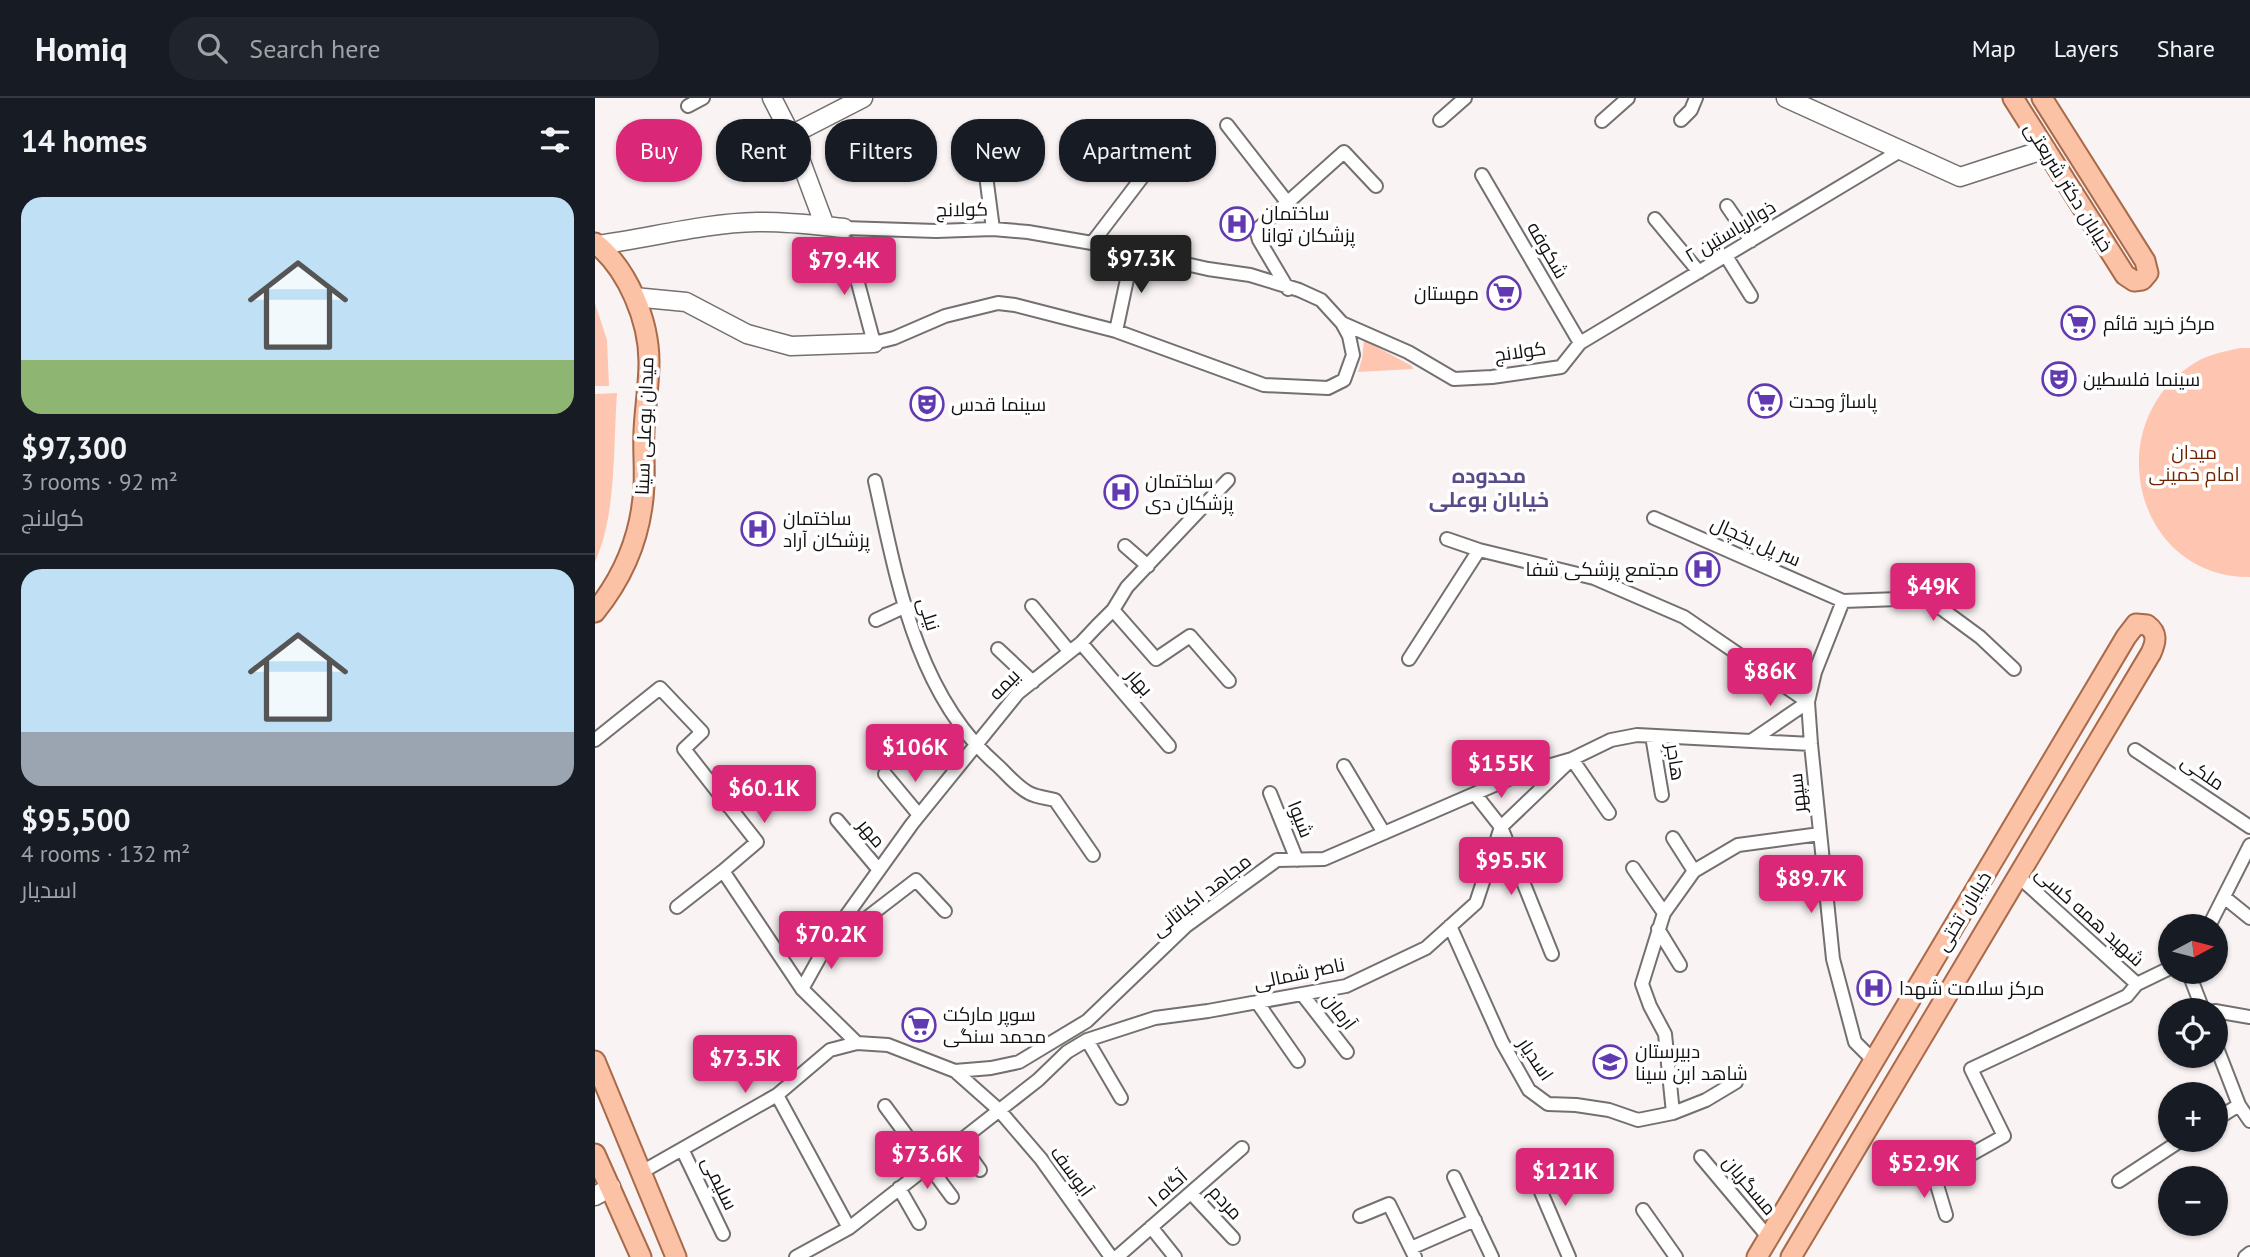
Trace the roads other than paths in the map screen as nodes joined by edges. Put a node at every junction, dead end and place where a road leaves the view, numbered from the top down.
1 (703, 98) edge
2 (772, 98) edge
3 (863, 98) edge
4 (1465, 98) edge
5 (1628, 98) edge
6 (1696, 98) edge
7 (2013, 98) edge
8 (1797, 100) edge
9 (2044, 101) edge
10 (688, 106) dead end
11 (2026, 118) junction
12 (783, 119) edge
13 (1440, 120) dead end
14 (1681, 120) dead end
15 (1602, 121) dead end
16 (811, 125) edge
17 (1227, 125) dead end
18 (2046, 149) junction
19 (1900, 151) junction
20 (811, 175) edge
21 (1482, 175) dead end
22 (987, 182) edge
23 (1138, 182) edge
24 (1376, 186) dead end
25 (1287, 202) junction
26 (1727, 206) dead end
27 (1655, 219) dead end
28 (993, 229) junction
29 (839, 232) junction
30 (1751, 241) junction
31 (1091, 243) junction
32 (596, 244) edge
33 (1133, 251) junction
34 (1725, 256) junction
35 (1699, 272) junction
36 (1288, 289) junction
37 (1751, 296) dead end
38 (634, 297) junction
39 (1342, 323) junction
40 (1116, 331) junction
41 (874, 343) junction
42 (1580, 343) junction
43 (1229, 480) dead end
44 (875, 481) dead end
45 (1654, 517) dead end
46 (1447, 539) dead end
47 (1125, 545) dead end
48 (1479, 550) junction
49 (1148, 566) junction
50 (1843, 601) junction
51 (905, 606) junction
52 (1032, 607) dead end
53 (1113, 610) junction
54 (595, 612) edge
55 (876, 620) dead end
56 (1081, 643) junction
57 (998, 649) dead end
58 (1069, 651) junction
59 (1409, 659) dead end
60 (2014, 669) dead end
61 (1230, 681) dead end
62 (1033, 682) junction
63 (1808, 702) junction
64 (1652, 736) junction
65 (595, 740) edge
66 (1752, 741) junction
67 (1811, 744) junction
68 (1169, 746) dead end
69 (975, 747) junction
70 (2135, 750) dead end
71 (1572, 759) junction
72 (1344, 766) dead end
73 (885, 774) dead end
74 (759, 780) dead end
75 (1269, 793) dead end
76 (1475, 794) junction
77 (1662, 795) dead end
78 (729, 807) junction
79 (1609, 813) dead end
80 (919, 815) junction
81 (837, 820) dead end
82 (1501, 827) junction
83 (2250, 827) edge
84 (1384, 833) junction
85 (1820, 834) junction
86 (1673, 838) dead end
87 (2250, 845) edge
88 (1093, 855) dead end
89 (1297, 860) junction
90 (1993, 860) junction
91 (1633, 868) dead end
92 (879, 870) junction
93 (723, 871) junction
94 (1694, 871) junction
95 (2018, 876) junction
96 (2224, 897) junction
97 (677, 907) dead end
98 (945, 911) dead end
99 (1664, 913) junction
100 (2215, 914) edge
101 (2250, 918) edge
102 (1450, 926) junction
103 (1658, 929) junction
104 (831, 937) junction
105 (1552, 954) dead end
106 (1681, 965) dead end
107 (2158, 974) edge
108 (2137, 984) junction
109 (802, 989) junction
110 (1302, 994) junction
111 (1257, 1002) junction
112 (2228, 1013) edge
113 (2250, 1017) edge
114 (1087, 1040) junction
115 (857, 1043) junction
116 (1049, 1044) junction
117 (1347, 1052) dead end
118 (1874, 1060) junction
119 (595, 1061) edge
120 (1298, 1061) dead end
121 (1055, 1063) junction
122 (2225, 1068) edge
123 (954, 1071) junction
124 (1736, 1082) dead end
125 (777, 1095) junction
126 (1121, 1098) dead end
127 (2239, 1105) junction
128 (885, 1106) dead end
129 (999, 1110) junction
130 (2228, 1112) edge
131 (1673, 1114) junction
132 (2250, 1121) edge
133 (959, 1141) junction
134 (1242, 1148) dead end
135 (683, 1149) junction
136 (2163, 1152) edge
137 (1701, 1157) dead end
138 (596, 1161) edge
139 (929, 1165) junction
140 (979, 1170) dead end
141 (1532, 1171) dead end
142 (640, 1173) junction
143 (1454, 1177) dead end
144 (2119, 1181) dead end
145 (899, 1188) junction
146 (603, 1191) edge
147 (1191, 1193) junction
148 (952, 1197) dead end
149 (1643, 1210) dead end
150 (1946, 1215) dead end
151 (1360, 1216) dead end
152 (1475, 1220) junction
153 (919, 1223) dead end
154 (1151, 1227) junction
155 (849, 1228) junction
156 (723, 1234) dead end
157 (1233, 1238) dead end
158 (1769, 1238) junction
159 (1413, 1253) edge
160 (2250, 1253) edge
161 (641, 1257) edge
162 (677, 1257) edge
163 (796, 1257) edge
164 (1111, 1257) edge
165 (1117, 1257) edge
166 (1175, 1257) edge
167 (1492, 1257) edge
168 (1569, 1257) edge
169 (1676, 1257) edge
170 (1758, 1257) edge
171 (1791, 1257) edge
172 (2245, 1257) edge

1 - 10 street
2 - 12 street
3 - 16 street
4 - 13 street
5 - 15 street
6 - 14 street
7 - 11 main road, خیابان دکتر شریعتی
8 - 19 street
9 - 11 main road
9 - 18 main road, خیابان دکتر شریعتی
11 - 18 main road, خیابان دکتر شریعتی
17 - 25 street
18 - 19 street
19 - 30 street, ذوالریاستین ۲
20 - 29 street
21 - 42 street, شکوفه
22 - 28 street
23 - 31 street
24 - 25 street
25 - 36 street
26 - 30 street
27 - 35 street
28 - 29 street, کولانج
28 - 31 street, کولانج
29 - 32 street, کولانج
29 - 41 street
30 - 34 street, ذوالریاستین ۲
31 - 33 street, کولانج
32 - 38 main road, میدان بوعلی سینا
33 - 36 street, کولانج
33 - 40 street
34 - 35 street, ذوالریاستین ۲
34 - 37 street
35 - 42 street, ذوالریاستین ۲
36 - 39 street, کولانج
38 - 41 street
38 - 54 main road, میدان بوعلی سینا
39 - 40 street
39 - 42 street, کولانج
40 - 41 street
43 - 49 street, بیمه
44 - 51 street, نیلی
45 - 50 street, سر پل یخچال
46 - 48 street
47 - 49 street
48 - 59 street
48 - 63 street
49 - 53 street, بیمه
50 - 60 street
50 - 63 street, سپهر
51 - 55 street
51 - 69 street, نیلی
52 - 58 street
53 - 56 street, بیمه
53 - 61 street
56 - 58 street, بیمه
56 - 68 street, بهار
57 - 62 street
58 - 62 street, بیمه
62 - 69 street, بیمه
63 - 66 street
63 - 67 street, سپهر
64 - 66 street
64 - 71 street
64 - 77 street, هاجر
65 - 78 street
66 - 67 street
67 - 85 street, سپهر
69 - 80 street, بیمه
69 - 88 street, نیلی
70 - 83 street, ملکی
71 - 76 street, مجاهد اکباتانی
71 - 79 street
71 - 82 street, ناصر شمالی
72 - 84 street
73 - 80 street
74 - 78 street
75 - 89 street, شیوا
76 - 82 street
76 - 84 street, مجاهد اکباتانی
78 - 93 street
80 - 92 street, بیمه
81 - 92 street, مهر
82 - 102 street, ناصر شمالی
82 - 105 street
84 - 89 street, مجاهد اکباتانی
85 - 94 street
85 - 118 street, سپهر
86 - 94 street
87 - 96 street
89 - 116 street, مجاهد اکباتانی
90 - 95 main road
90 - 95 main road, خیابان تختی
90 - 118 main road, خیابان تختی
91 - 99 street
92 - 104 street, بیمه
93 - 97 street
93 - 109 street
94 - 99 street
95 - 108 street, شهید همه کسی
95 - 171 main road, خیابان تختی
96 - 100 street
96 - 101 street
98 - 104 street
99 - 103 street
102 - 110 street, ناصر شمالی
102 - 131 street, اسدیار
103 - 106 street
103 - 131 street
104 - 109 street, بیمه
107 - 108 street
108 - 150 street
109 - 115 street
110 - 111 street, ناصر شمالی
110 - 117 street, آرمان
111 - 114 street, ناصر شمالی
111 - 120 street
112 - 113 street
114 - 121 street, ناصر شمالی
114 - 126 street
115 - 123 street
115 - 125 street
116 - 121 street
116 - 123 street, مجاهد اکباتانی
118 - 158 main road, خیابان تختی
119 - 142 main road
121 - 129 street, ناصر شمالی
122 - 127 street
123 - 129 street, آیوسف
124 - 131 street, اسدیار
125 - 135 street
125 - 155 street
127 - 130 street
127 - 132 street
128 - 139 street
129 - 133 street, ناصر شمالی
129 - 164 street, آیوسف
133 - 139 street, ناصر شمالی
133 - 140 street
134 - 147 street, آگاه ۱
135 - 142 street
135 - 156 street, سلیمی
136 - 144 street
137 - 158 street, مسگریان
138 - 146 main road
139 - 145 street, ناصر شمالی
139 - 148 street
141 - 168 street
142 - 162 main road
143 - 152 street
145 - 153 street
145 - 155 street, ناصر شمالی
146 - 161 main road
147 - 154 street, آگاه ۱
147 - 157 street, مردم
149 - 169 street
151 - 159 street
152 - 159 street
152 - 167 street
154 - 165 street, آگاه ۱
154 - 166 street
155 - 163 street, ناصر شمالی
158 - 170 main road, خیابان تختی
160 - 172 street

